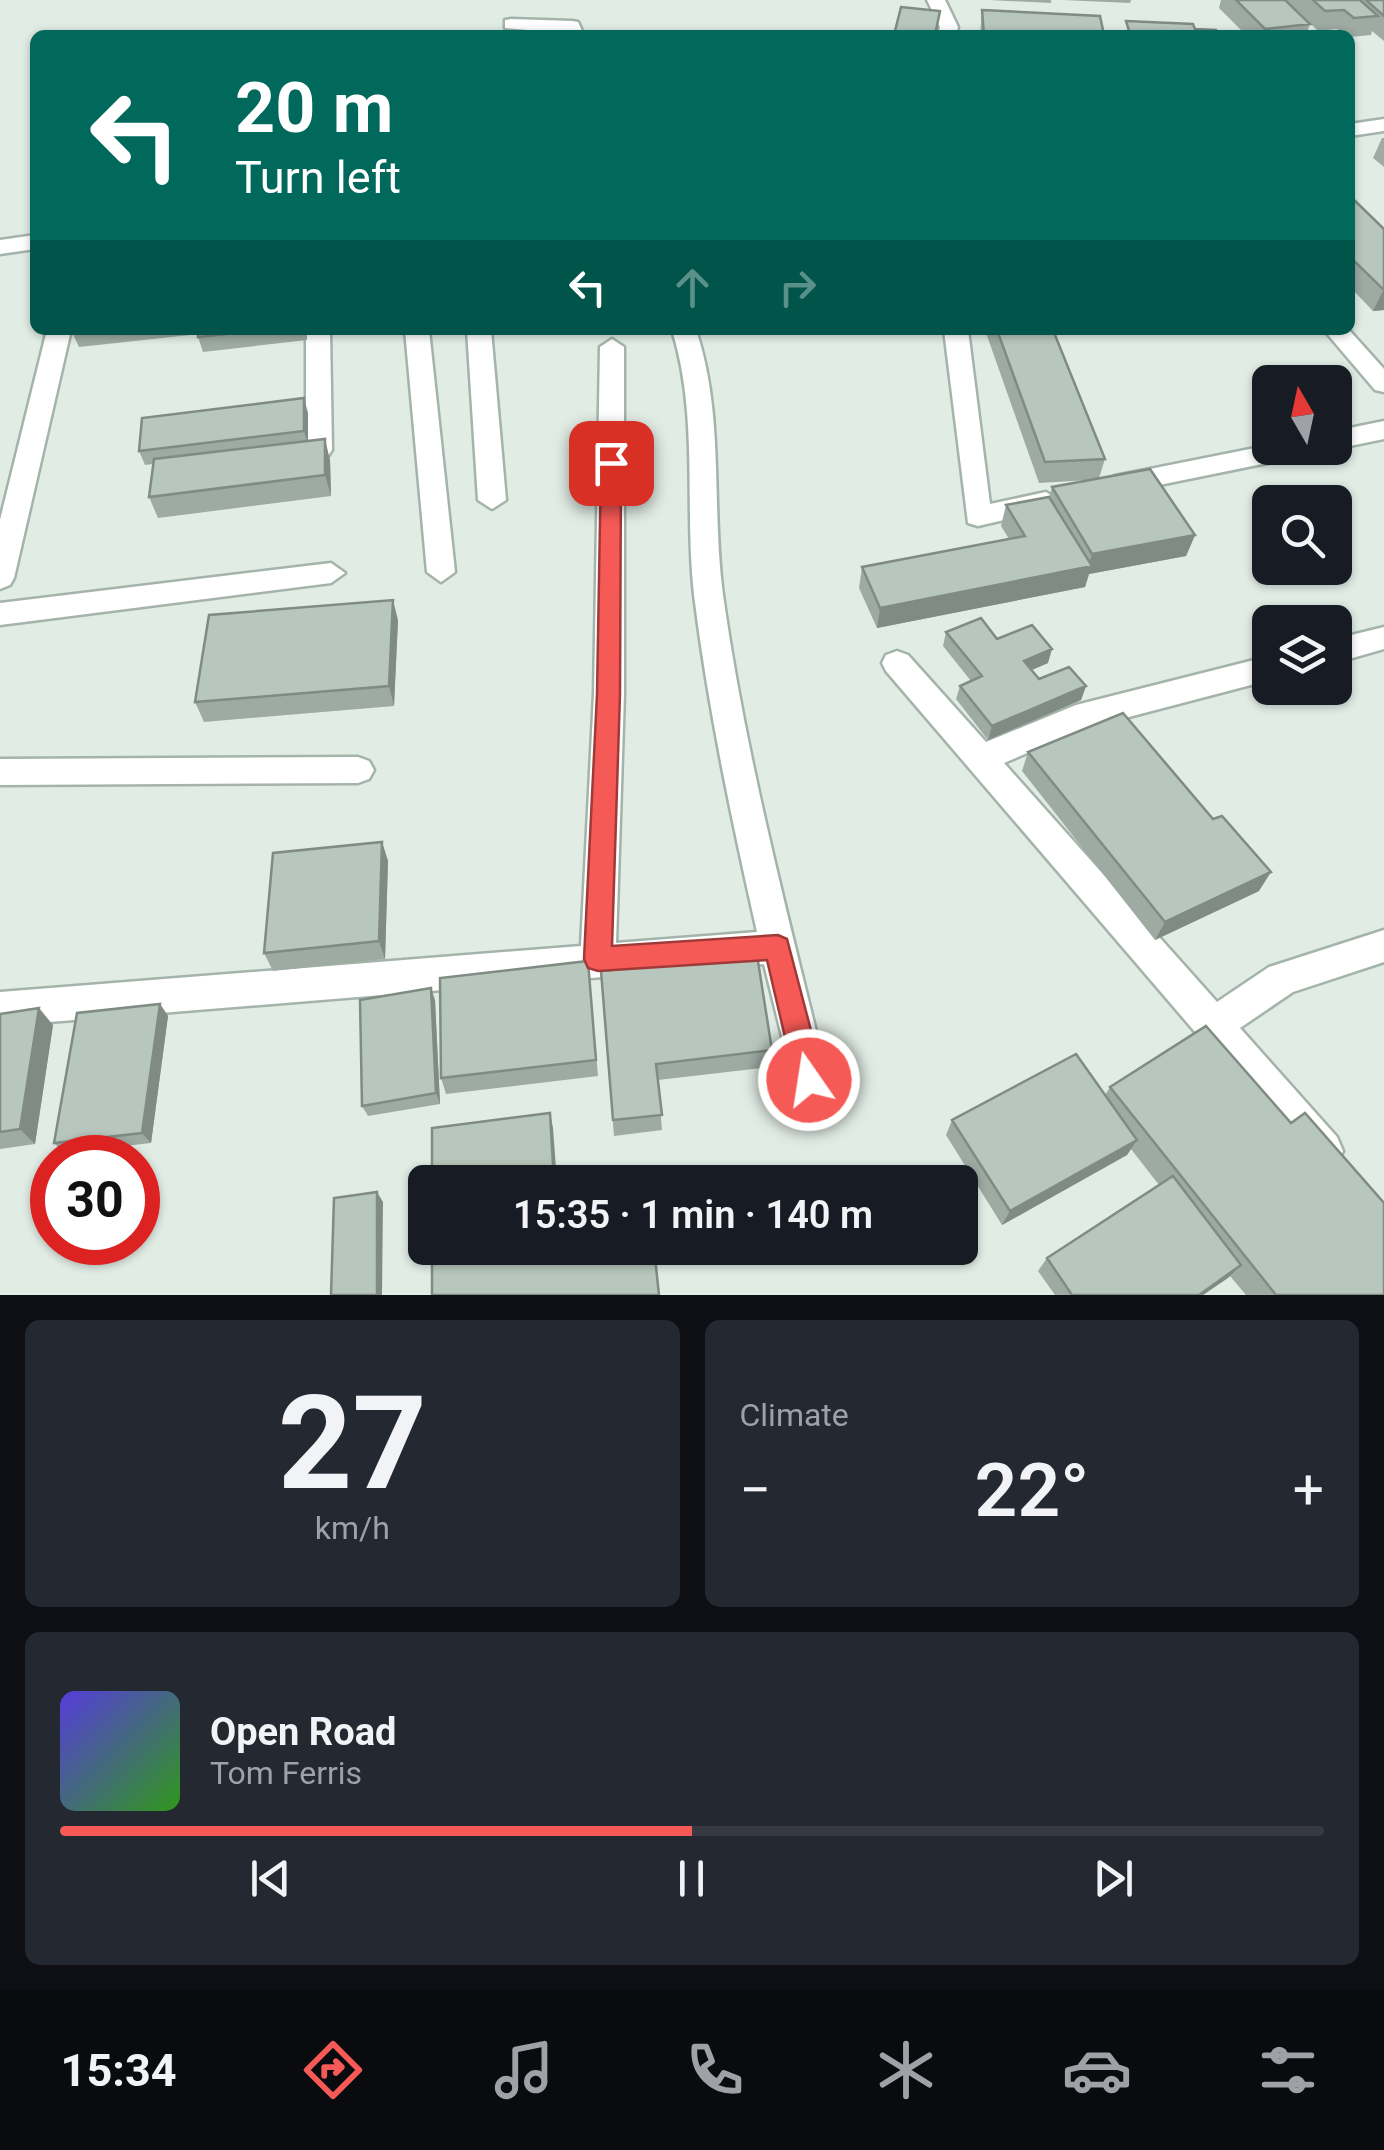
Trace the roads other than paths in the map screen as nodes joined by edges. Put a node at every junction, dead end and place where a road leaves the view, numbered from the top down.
1 (936, 0) edge
2 (511, 24) dead end
3 (573, 30) edge
4 (948, 30) edge
5 (1384, 125) edge
6 (1355, 129) edge
7 (30, 243) edge
8 (0, 247) edge
9 (57, 335) edge
10 (318, 335) edge
11 (417, 335) edge
12 (479, 335) edge
13 (685, 335) edge
14 (957, 335) edge
15 (1340, 335) edge
16 (612, 347) dead end
17 (1384, 384) edge
18 (1384, 430) edge
19 (1352, 437) edge
20 (1252, 457) edge
21 (265, 458) edge
22 (492, 500) dead end
23 (441, 572) dead end
24 (330, 573) dead end
25 (0, 578) edge
26 (0, 614) edge
27 (1384, 638) edge
28 (1352, 646) edge
29 (897, 664) dead end
30 (1252, 673) edge
31 (980, 760) junction
32 (358, 770) dead end
33 (0, 772) edge
34 (1384, 946) edge
35 (778, 948) junction
36 (598, 959) junction
37 (0, 1009) edge
38 (1211, 1027) junction
39 (809, 1080) dead end
40 (1344, 1174) edge

1 - 4 street
2 - 3 street
5 - 6 street
7 - 8 street
9 - 25 street
10 - 21 street
11 - 23 street
12 - 22 street
13 - 35 street
14 - 20 street
15 - 17 street
16 - 36 street
18 - 19 street
24 - 26 street
27 - 28 street
29 - 31 street
30 - 31 street
31 - 38 street
32 - 33 street
34 - 38 street
35 - 36 street
35 - 39 street
36 - 37 street
38 - 40 street

